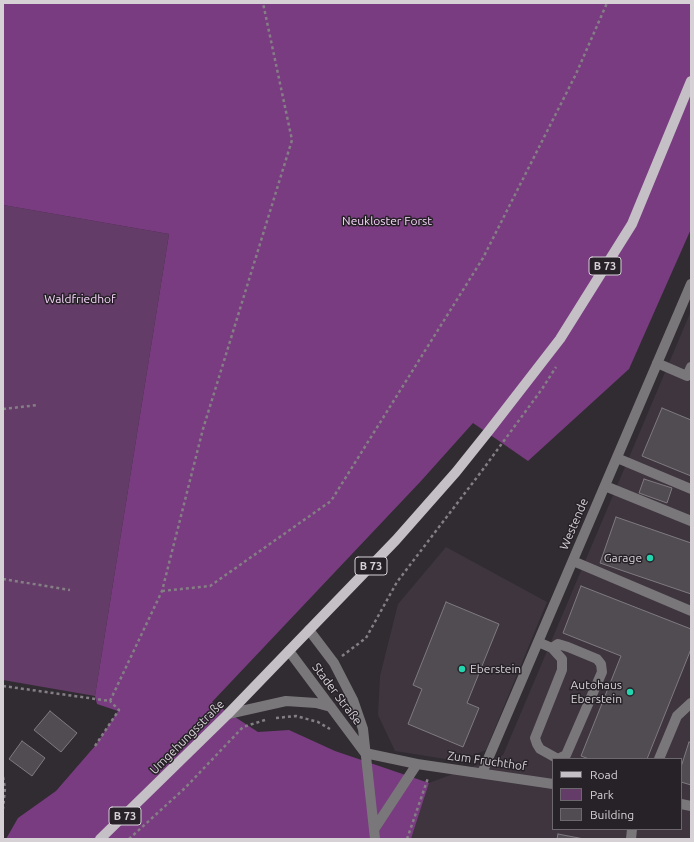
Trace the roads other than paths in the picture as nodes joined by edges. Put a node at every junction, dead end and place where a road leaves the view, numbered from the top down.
1 (691, 81) edge
2 (691, 284) edge
3 (657, 363) junction
4 (691, 367) edge
5 (617, 458) junction
6 (605, 486) junction
7 (691, 489) edge
8 (691, 521) edge
9 (573, 561) junction
10 (691, 611) edge
11 (310, 630) junction
12 (538, 642) junction
13 (552, 648) junction
14 (289, 651) junction
15 (691, 703) edge
16 (331, 707) junction
17 (228, 714) junction
18 (366, 753) junction
19 (556, 758) edge
20 (560, 758) edge
21 (659, 758) edge
22 (417, 764) junction
23 (482, 773) junction
24 (552, 784) edge
25 (375, 828) junction
26 (100, 839) edge
27 (375, 839) edge

1 - 11 main road, B 73
2 - 3 street, Westende
3 - 4 street
3 - 5 street, Westende
5 - 6 street, Westende
5 - 7 street
6 - 8 street
6 - 9 street, Westende
9 - 10 street
9 - 12 street, Westende
11 - 14 main road, B 73
11 - 18 street, Stader Straße
12 - 13 street
12 - 23 street, Westende
13 - 19 street
13 - 20 street
14 - 16 street, Stader Straße
14 - 17 main road, Umgehungsstraße / B 73
15 - 21 street
16 - 17 street
16 - 18 street, Stader Straße
17 - 26 main road, Umgehungsstraße / B 73
18 - 22 street, Zum Fruchthof
18 - 25 street, Stader Straße
22 - 23 street, Zum Fruchthof
22 - 25 street
23 - 24 street, Zum Fruchthof
25 - 27 street, Stader Straße

